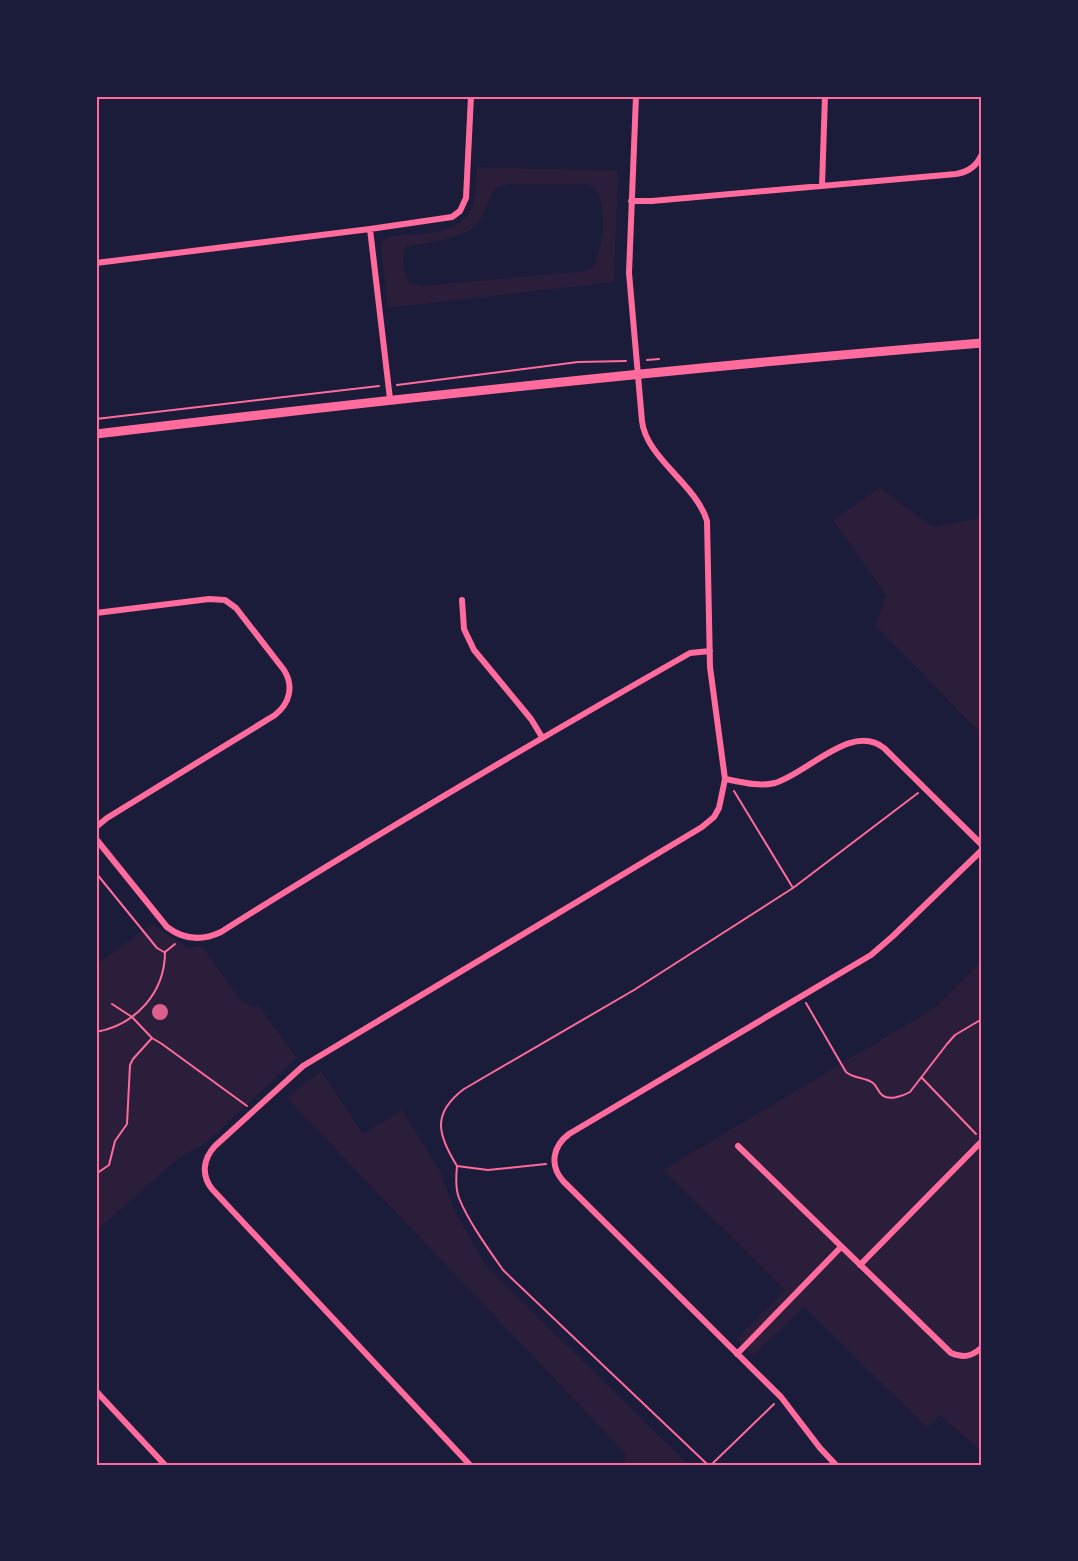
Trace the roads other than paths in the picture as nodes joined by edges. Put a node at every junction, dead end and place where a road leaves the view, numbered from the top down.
1 (471, 96) edge
2 (636, 96) edge
3 (825, 96) edge
4 (982, 154) edge
5 (822, 186) junction
6 (631, 201) junction
7 (370, 229) junction
8 (96, 263) edge
9 (982, 343) edge
10 (638, 375) junction
11 (390, 399) junction
12 (96, 434) edge
13 (462, 600) dead end
14 (96, 613) edge
15 (710, 651) junction
16 (542, 737) junction
17 (725, 780) junction
18 (96, 827) edge
19 (96, 839) edge
20 (982, 848) edge
21 (982, 1141) edge
22 (738, 1146) dead end
23 (841, 1247) junction
24 (860, 1265) junction
25 (982, 1347) edge
26 (737, 1354) junction
27 (96, 1391) edge
28 (165, 1465) edge
29 (470, 1465) edge
30 (836, 1465) edge

1 - 7 street
2 - 6 street
3 - 5 street
4 - 5 street
5 - 6 street
6 - 10 street
7 - 8 street
7 - 11 street
9 - 10 street
10 - 11 street
10 - 15 street
11 - 12 street
13 - 16 street
14 - 18 street
15 - 16 street
15 - 17 street
16 - 19 street
17 - 20 street
17 - 29 street
20 - 26 street
21 - 24 street
22 - 23 street
23 - 24 street
23 - 26 street
24 - 25 street
26 - 30 street
27 - 28 street

